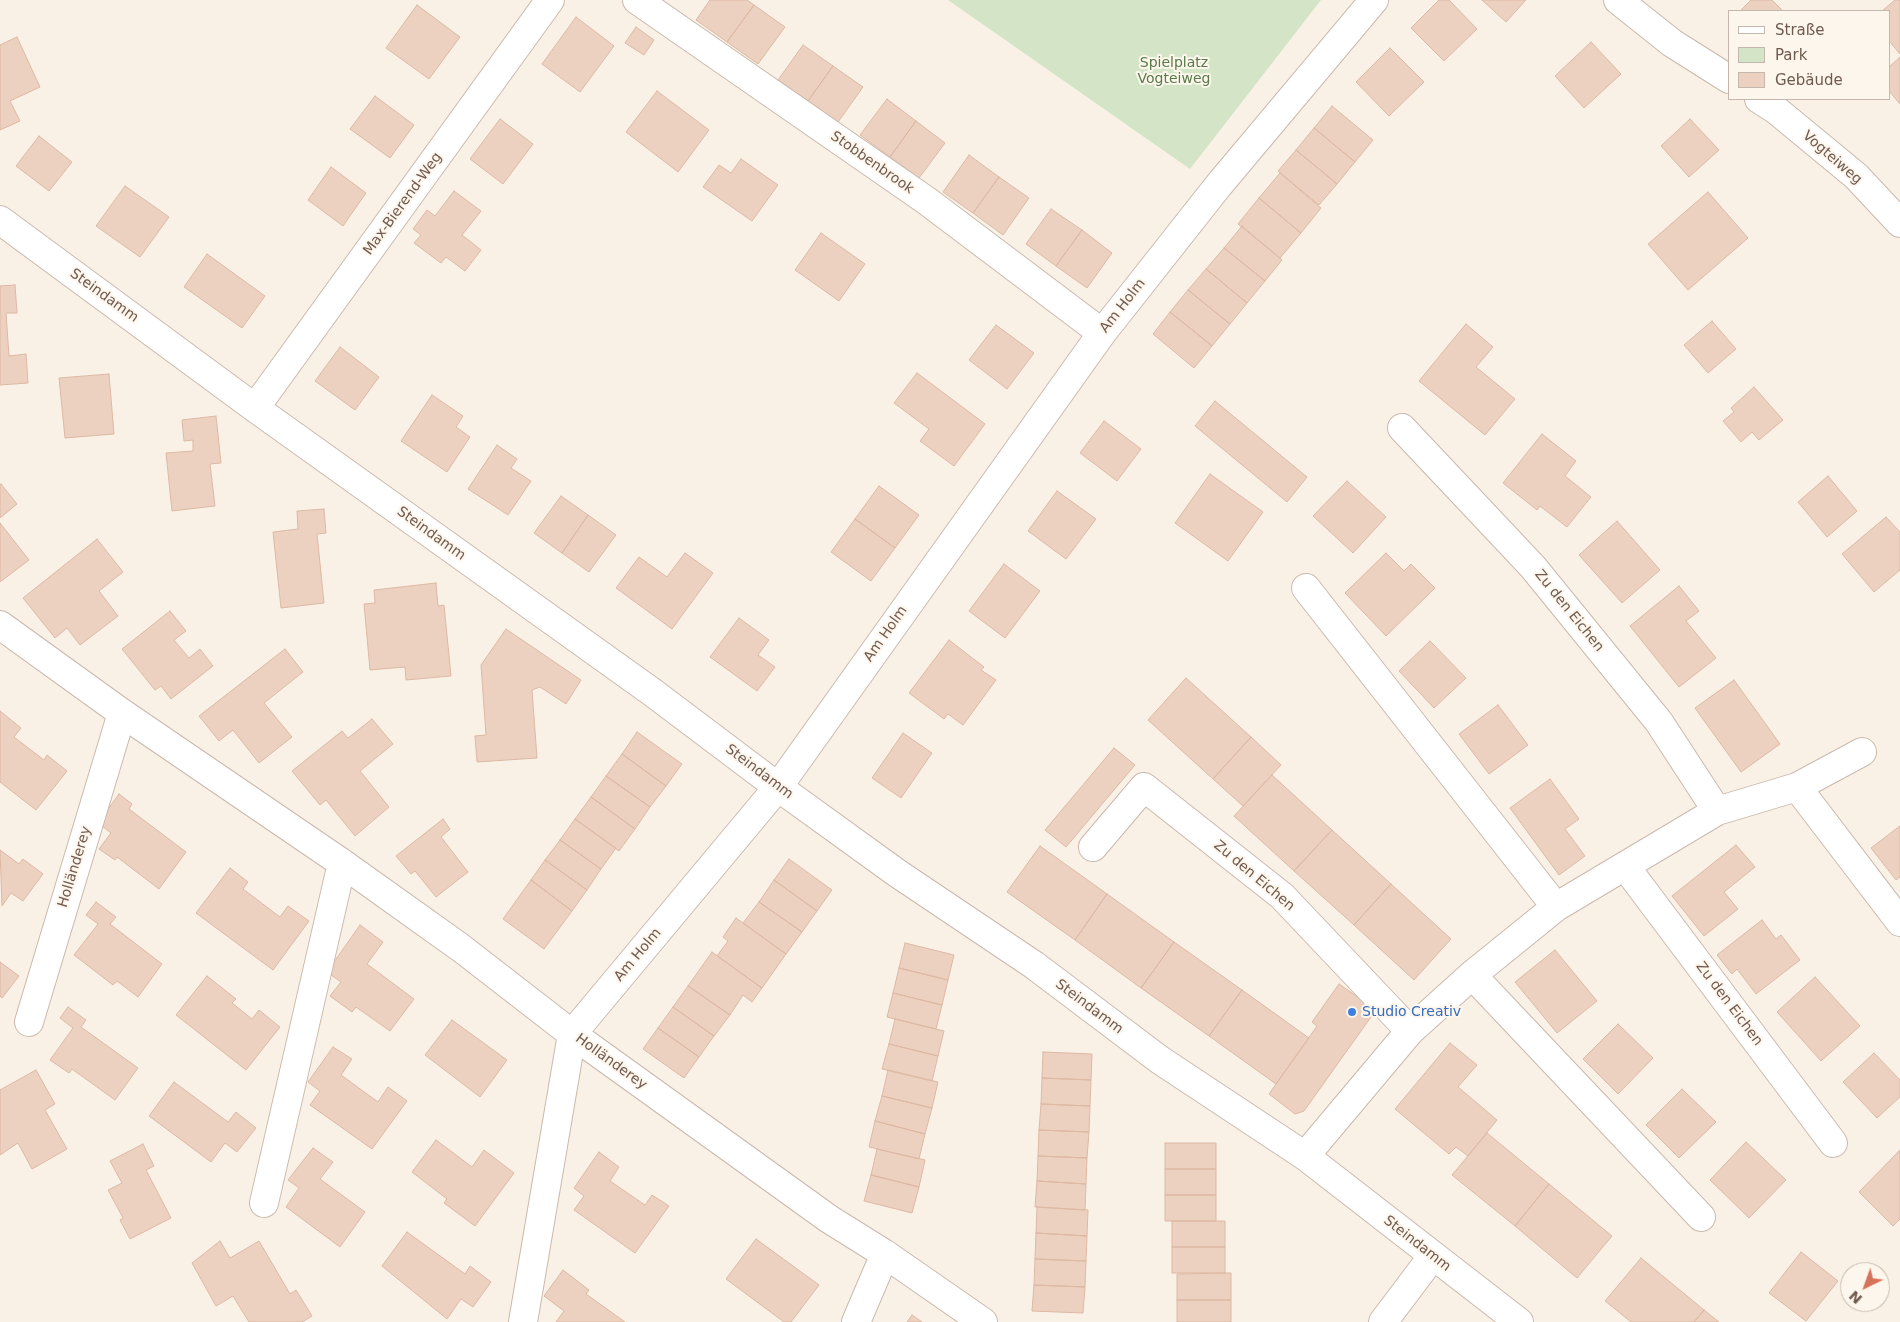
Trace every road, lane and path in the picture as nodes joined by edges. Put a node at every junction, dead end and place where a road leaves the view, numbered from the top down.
1 (550, 0) edge
2 (637, 0) edge
3 (1374, 0) edge
4 (1618, 0) edge
5 (1728, 78) edge
6 (1761, 100) edge
7 (0, 220) edge
8 (1900, 223) edge
9 (1102, 333) junction
10 (255, 408) junction
11 (1402, 428) dead end
12 (1306, 588) dead end
13 (0, 625) edge
14 (122, 713) junction
15 (1862, 752) dead end
16 (778, 787) junction
17 (1797, 787) junction
18 (1717, 811) junction
19 (1093, 847) dead end
20 (342, 862) junction
21 (1625, 866) junction
22 (1556, 906) junction
23 (1900, 922) edge
24 (1472, 975) junction
25 (29, 1022) dead end
26 (1410, 1031) junction
27 (572, 1034) junction
28 (1833, 1142) dead end
29 (1305, 1156) junction
30 (264, 1203) dead end
31 (1701, 1217) dead end
32 (885, 1254) junction
33 (1432, 1257) junction
34 (523, 1322) edge
35 (856, 1322) edge
36 (983, 1322) edge
37 (1383, 1322) edge
38 (1519, 1322) edge

1 - 10 street, Max-Bierend-Weg
2 - 9 street, Stobbenbrook
3 - 9 street, Am Holm
4 - 5 street
6 - 8 street, Vogteiweg
7 - 10 street, Steindamm
9 - 16 street, Am Holm
10 - 16 street, Steindamm
11 - 18 street, Zu den Eichen
12 - 22 street
13 - 14 street, Holländerey
14 - 20 street, Holländerey
14 - 25 street, Holländerey
15 - 17 street
16 - 27 street, Am Holm
16 - 29 street, Steindamm
17 - 18 street
17 - 23 street
18 - 21 street
19 - 26 street, Zu den Eichen
20 - 27 street, Holländerey
20 - 30 street
21 - 22 street
21 - 28 street, Zu den Eichen
22 - 24 street
24 - 26 street
24 - 31 street
26 - 29 street
27 - 32 street, Holländerey
27 - 34 street
29 - 33 street, Steindamm
32 - 35 street
32 - 36 street, Holländerey
33 - 37 street
33 - 38 street, Steindamm

